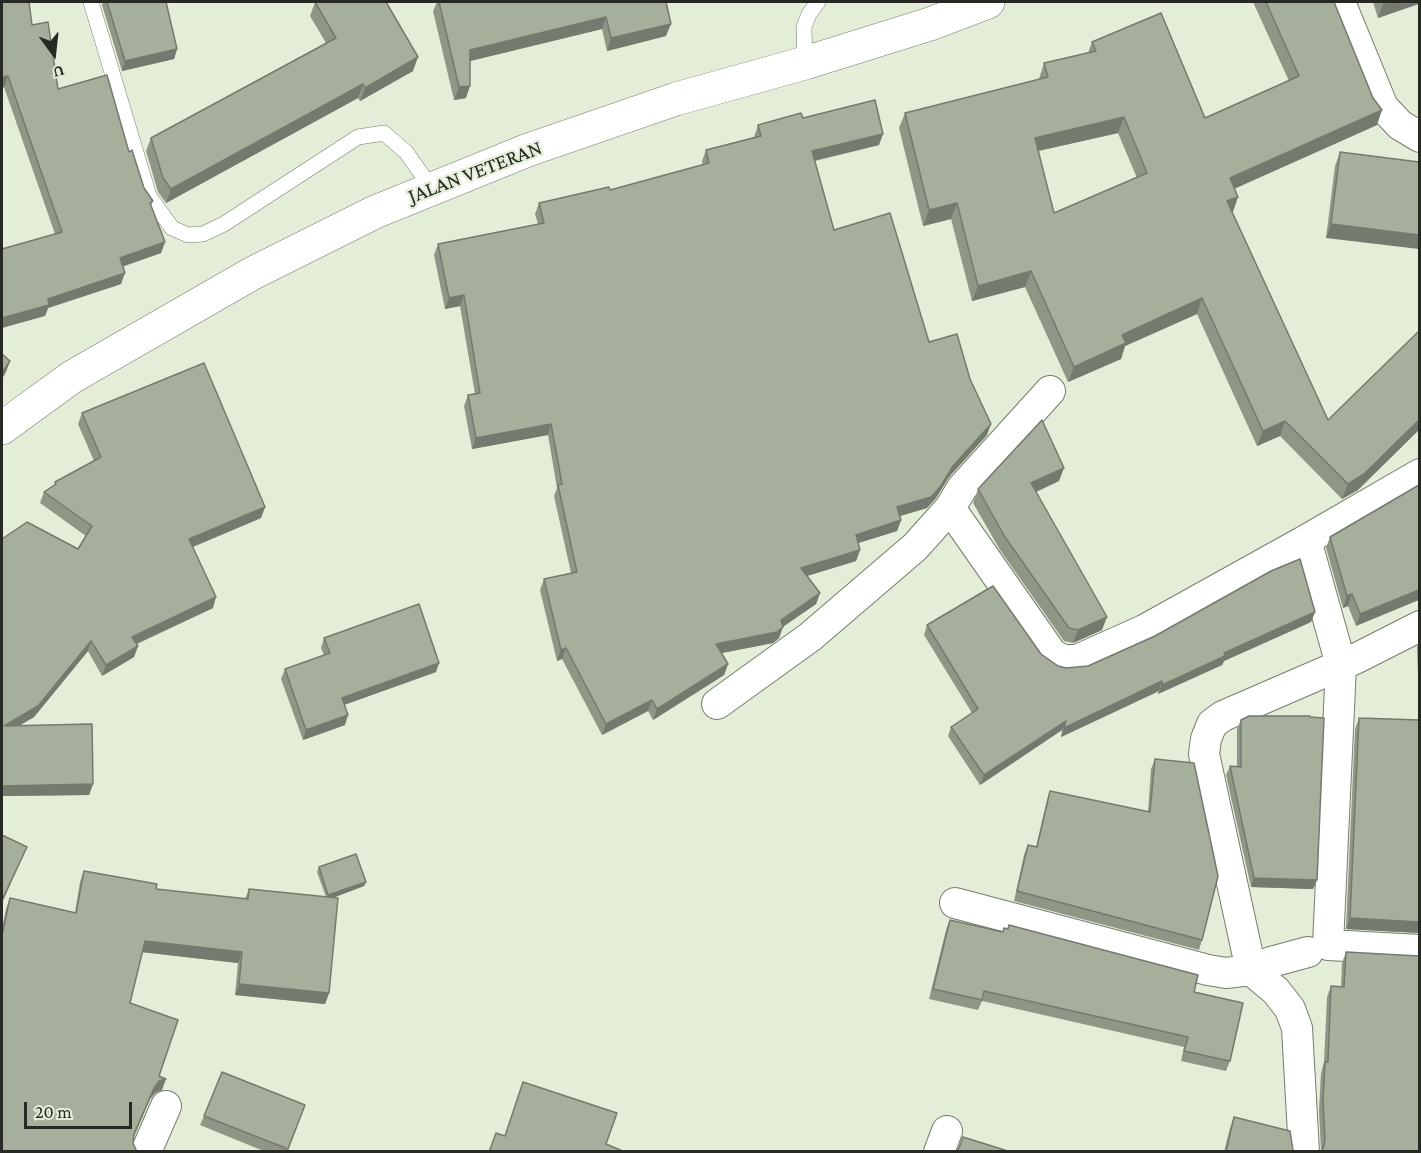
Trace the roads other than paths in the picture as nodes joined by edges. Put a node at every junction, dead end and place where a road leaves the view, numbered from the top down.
1 (91, 2) edge
2 (818, 2) edge
3 (988, 2) edge
4 (1340, 2) edge
5 (805, 63) junction
6 (1419, 137) edge
7 (432, 189) junction
8 (1050, 391) dead end
9 (2, 429) edge
10 (1419, 474) edge
11 (950, 508) junction
12 (1306, 540) junction
13 (1419, 626) edge
14 (1341, 665) junction
15 (717, 704) dead end
16 (955, 903) dead end
17 (1419, 950) edge
18 (1308, 952) dead end
19 (1251, 970) junction
20 (166, 1106) dead end
21 (146, 1152) edge
22 (1304, 1152) edge

1 - 7 lane
2 - 5 lane
3 - 5 highway, JALAN VETERAN
4 - 6 street
5 - 7 highway, JALAN VETERAN
7 - 9 highway, JALAN VETERAN
8 - 11 street
10 - 12 street
11 - 12 street
11 - 15 street
12 - 14 street
13 - 14 street
14 - 17 street
14 - 19 street
16 - 19 street
18 - 19 street
19 - 22 street
20 - 21 street

